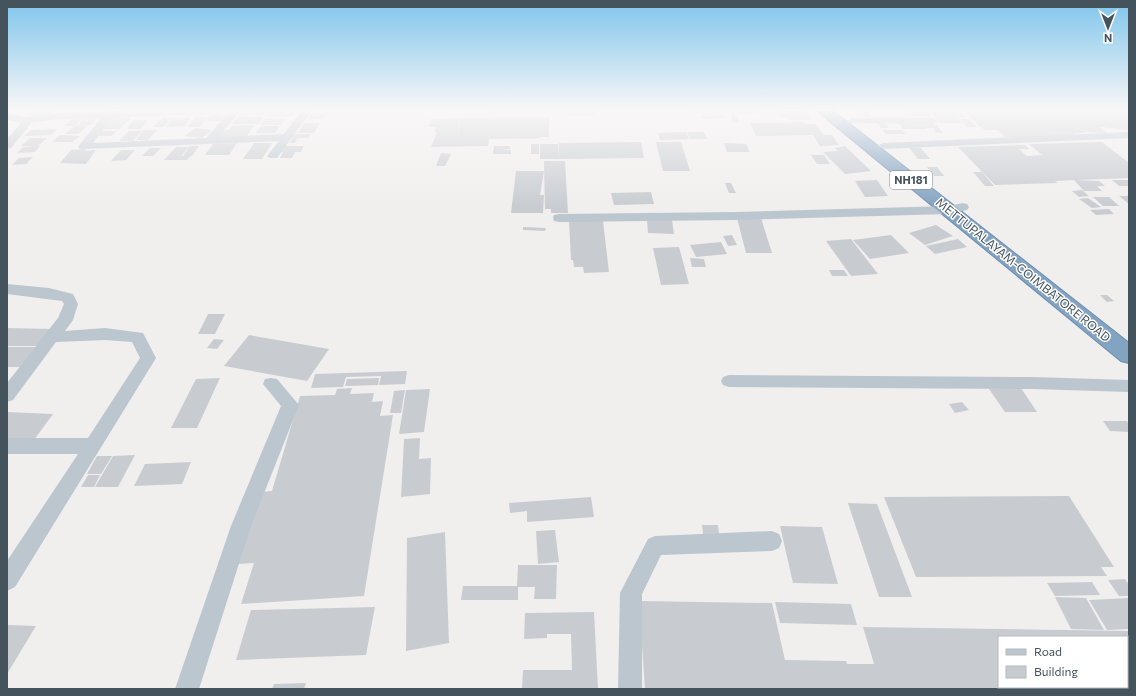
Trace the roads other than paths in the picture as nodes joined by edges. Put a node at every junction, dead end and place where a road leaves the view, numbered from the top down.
1 (87, 142) edge
2 (178, 142) edge
3 (283, 142) edge
4 (867, 142) edge
5 (879, 142) edge
6 (962, 142) edge
7 (883, 146) junction
8 (273, 156) dead end
9 (956, 209) junction
10 (559, 218) dead end
11 (7, 290) edge
12 (1066, 296) junction
13 (52, 336) junction
14 (1129, 338) edge
15 (1129, 355) edge
16 (14, 378) edge
17 (729, 382) dead end
18 (271, 384) dead end
19 (1129, 386) edge
20 (7, 395) edge
21 (7, 446) edge
22 (93, 446) junction
23 (772, 541) dead end
24 (10, 569) edge
25 (187, 689) edge
26 (630, 689) edge

1 - 2 street
3 - 8 street
4 - 9 highway, METTUPALAYAM-COIMBATORE ROAD / NH181
5 - 7 highway, NH181
6 - 7 street
7 - 9 highway, NH181
9 - 10 street
9 - 12 highway, METTUPALAYAM-COIMBATORE ROAD / NH181
11 - 13 street
12 - 14 highway, NH181
12 - 15 highway, METTUPALAYAM-COIMBATORE ROAD / NH181
13 - 16 street
13 - 22 street
16 - 20 street
17 - 19 street
18 - 25 street
21 - 22 street
22 - 24 street
23 - 26 street

